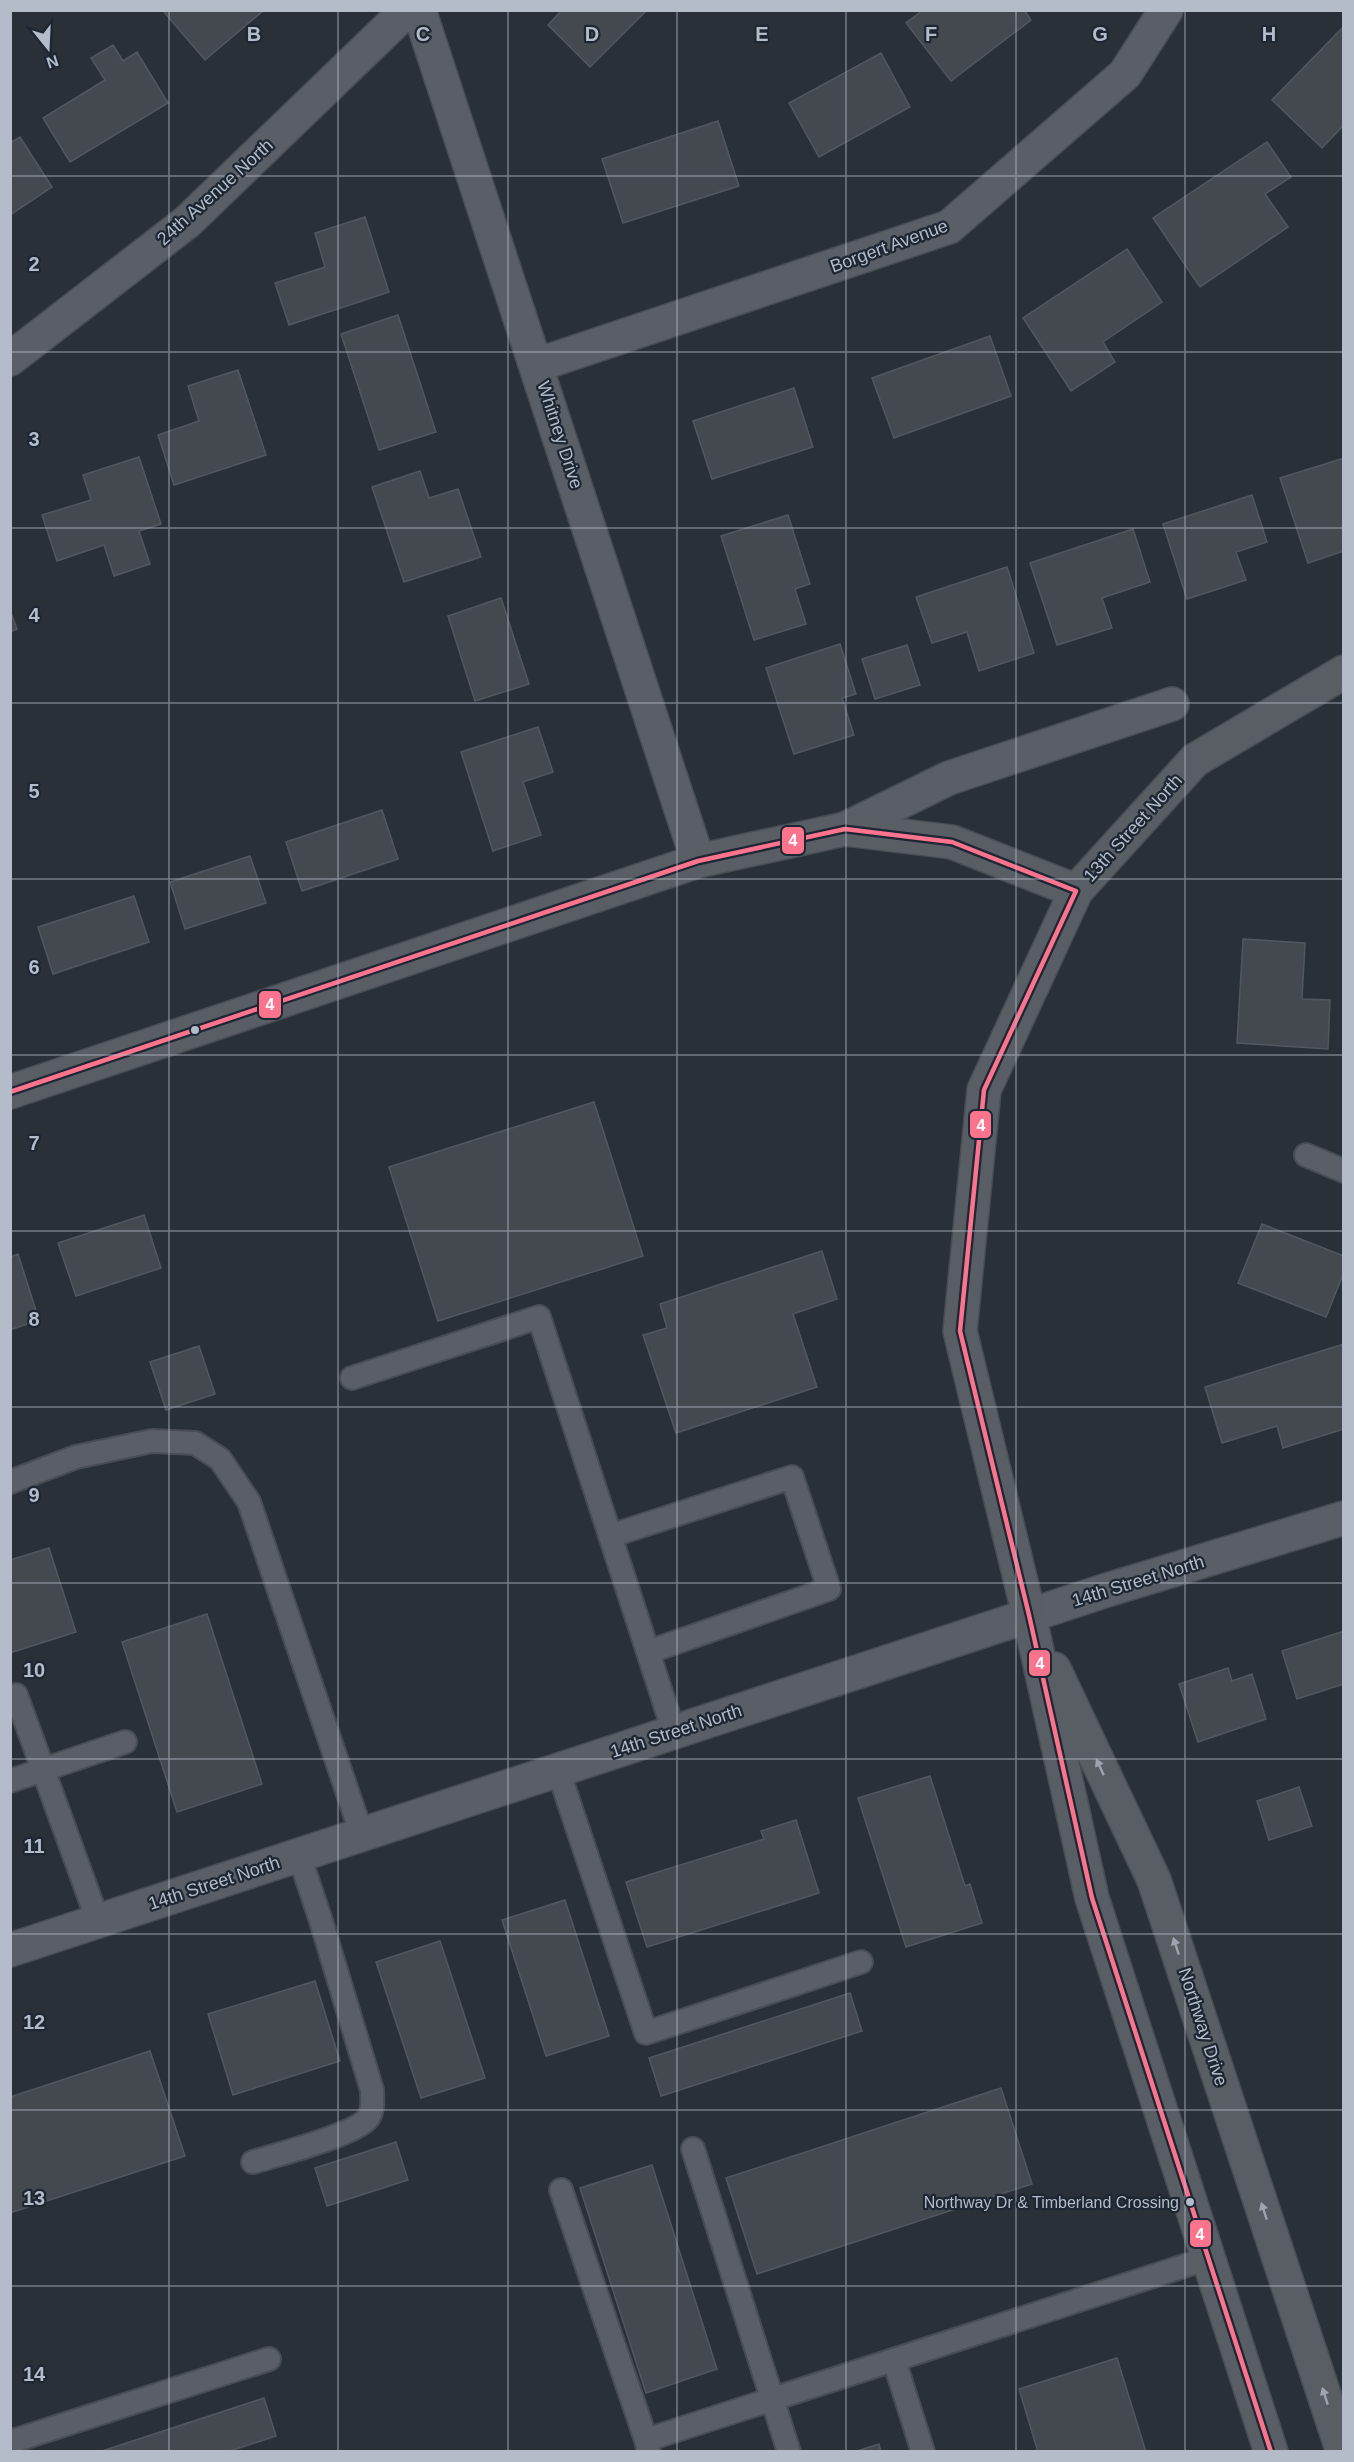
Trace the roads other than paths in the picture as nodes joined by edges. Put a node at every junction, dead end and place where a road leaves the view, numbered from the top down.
1 (407, 10) edge
2 (419, 10) edge
3 (1166, 10) edge
4 (10, 359) edge
5 (537, 365) junction
6 (1344, 672) edge
7 (1172, 704) dead end
8 (845, 830) junction
9 (698, 861) junction
10 (1076, 891) junction
11 (10, 1092) edge
12 (1306, 1155) dead end
13 (1344, 1171) edge
14 (352, 1378) dead end
15 (10, 1482) edge
16 (1344, 1518) edge
17 (610, 1536) junction
18 (1029, 1615) junction
19 (648, 1652) junction
20 (16, 1695) dead end
21 (674, 1732) junction
22 (125, 1742) dead end
23 (43, 1770) junction
24 (558, 1770) junction
25 (10, 1781) edge
26 (362, 1835) junction
27 (299, 1855) junction
28 (98, 1921) junction
29 (10, 1950) edge
30 (861, 1962) dead end
31 (693, 2149) dead end
32 (253, 2162) dead end
33 (561, 2190) dead end
34 (1209, 2258) junction
35 (269, 2360) dead end
36 (894, 2360) junction
37 (773, 2399) junction
38 (10, 2442) edge
39 (648, 2446) edge
40 (789, 2451) edge
41 (923, 2451) edge
42 (1270, 2451) edge
43 (1343, 2451) edge

1 - 4 street, 24th Avenue North
2 - 5 street, Whitney Drive
3 - 5 street, Borgert Avenue
5 - 9 street, Whitney Drive
6 - 10 street, 13th Street North
7 - 8 street
8 - 9 street, 13th Street North
8 - 10 street, 13th Street North
9 - 11 street, 13th Street North
10 - 18 street, Northway Drive
12 - 13 lane
14 - 17 lane
15 - 26 lane
16 - 18 street, 14th Street North
17 - 19 lane
17 - 19 lane
18 - 21 street, 14th Street North
18 - 34 street, Northway Drive
43 -> 18 street, Northway Drive
19 - 21 lane
20 - 23 lane
21 - 24 street, 14th Street North
22 - 23 lane
23 - 25 lane
23 - 28 lane
24 - 26 street, 14th Street North
24 - 30 lane
26 - 27 street, 14th Street North
27 - 28 street, 14th Street North
27 - 32 lane
28 - 29 street, 14th Street North
31 - 37 lane
33 - 39 lane
34 - 36 lane
34 - 42 street, Northway Drive
35 - 38 lane
36 - 37 lane
36 - 41 lane
37 - 39 lane
37 - 40 lane

